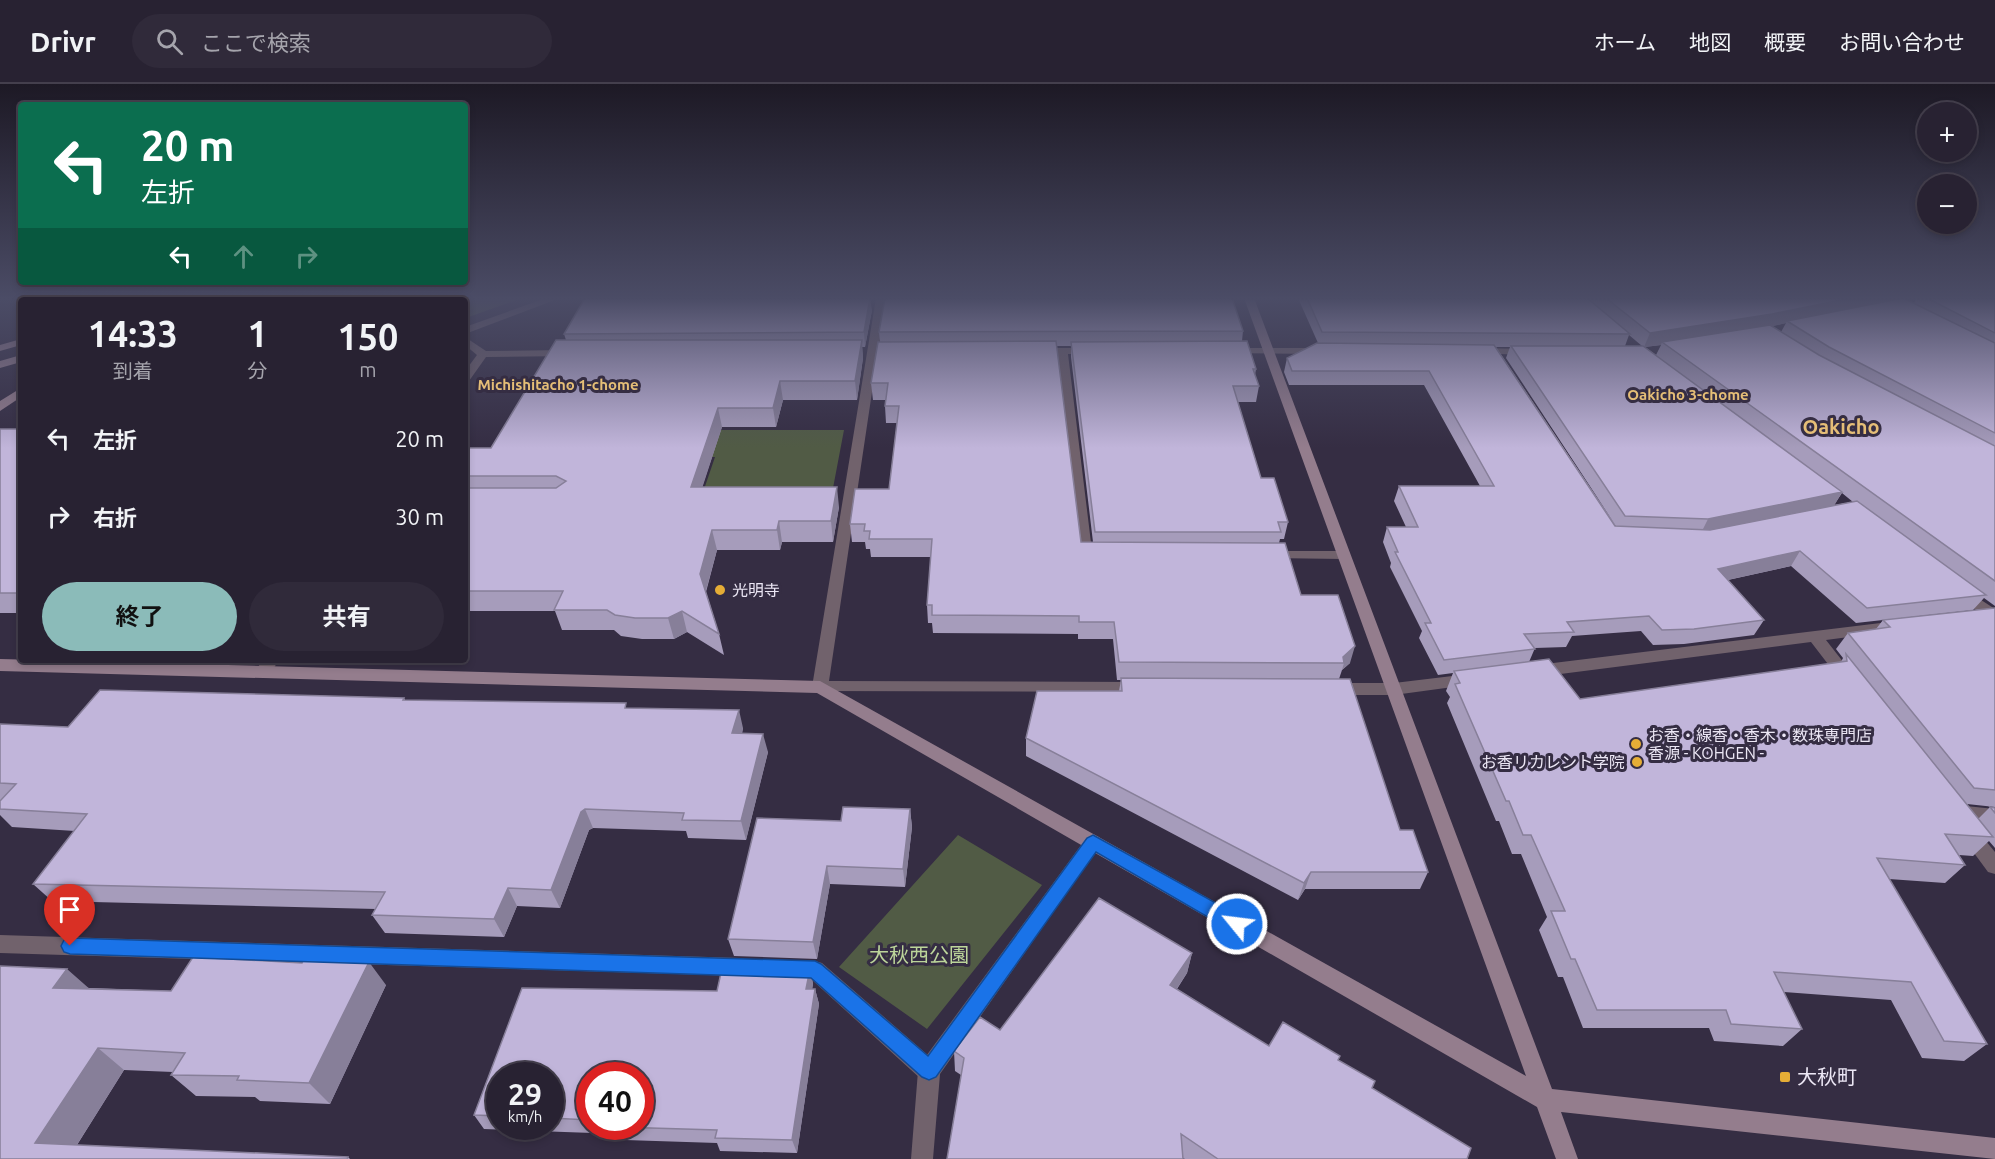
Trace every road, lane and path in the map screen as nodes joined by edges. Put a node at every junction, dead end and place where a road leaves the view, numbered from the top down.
1 (476, 348) edge
2 (873, 348) edge
3 (1026, 351) edge
4 (1062, 351) junction
5 (1096, 351) edge
6 (1221, 351) edge
7 (1267, 351) junction
8 (1327, 351) edge
9 (1470, 351) edge
10 (1494, 351) junction
11 (1539, 352) edge
12 (580, 353) edge
13 (483, 354) junction
14 (18, 359) edge
15 (0, 365) edge
16 (1505, 369) edge
17 (468, 376) edge
18 (18, 393) edge
19 (0, 408) edge
20 (1110, 555) edge
21 (1250, 555) edge
22 (1343, 555) junction
23 (1955, 587) edge
24 (1994, 615) edge
25 (1970, 618) edge
26 (1914, 624) edge
27 (1814, 635) junction
28 (0, 665) edge
29 (267, 666) edge
30 (1525, 673) edge
31 (1489, 677) edge
32 (820, 687) junction
33 (1155, 688) edge
34 (1322, 689) edge
35 (1394, 689) junction
36 (1858, 691) edge
37 (1995, 816) edge
38 (1093, 842) junction
39 (1995, 866) edge
40 (0, 944) edge
41 (929, 1071) junction
42 (1544, 1099) junction
43 (1995, 1149) edge
44 (922, 1159) edge
45 (1567, 1159) edge

1 - 13 street
2 - 32 street
3 - 4 street
4 - 5 street
4 - 20 street
6 - 7 street
7 - 8 street
7 - 22 street
9 - 10 street
10 - 11 street
10 - 16 street
12 - 13 street
13 - 17 street
14 - 15 street
18 - 19 street
21 - 22 street
22 - 35 street
23 - 24 street
24 - 25 street
26 - 27 street
27 - 30 street
27 - 36 street
28 - 29 street
29 - 32 street
31 - 35 street
32 - 33 street
32 - 38 street
34 - 35 street
35 - 42 street
37 - 39 street
38 - 41 street
38 - 42 street
40 - 41 street
41 - 44 street
42 - 43 street
42 - 45 street

